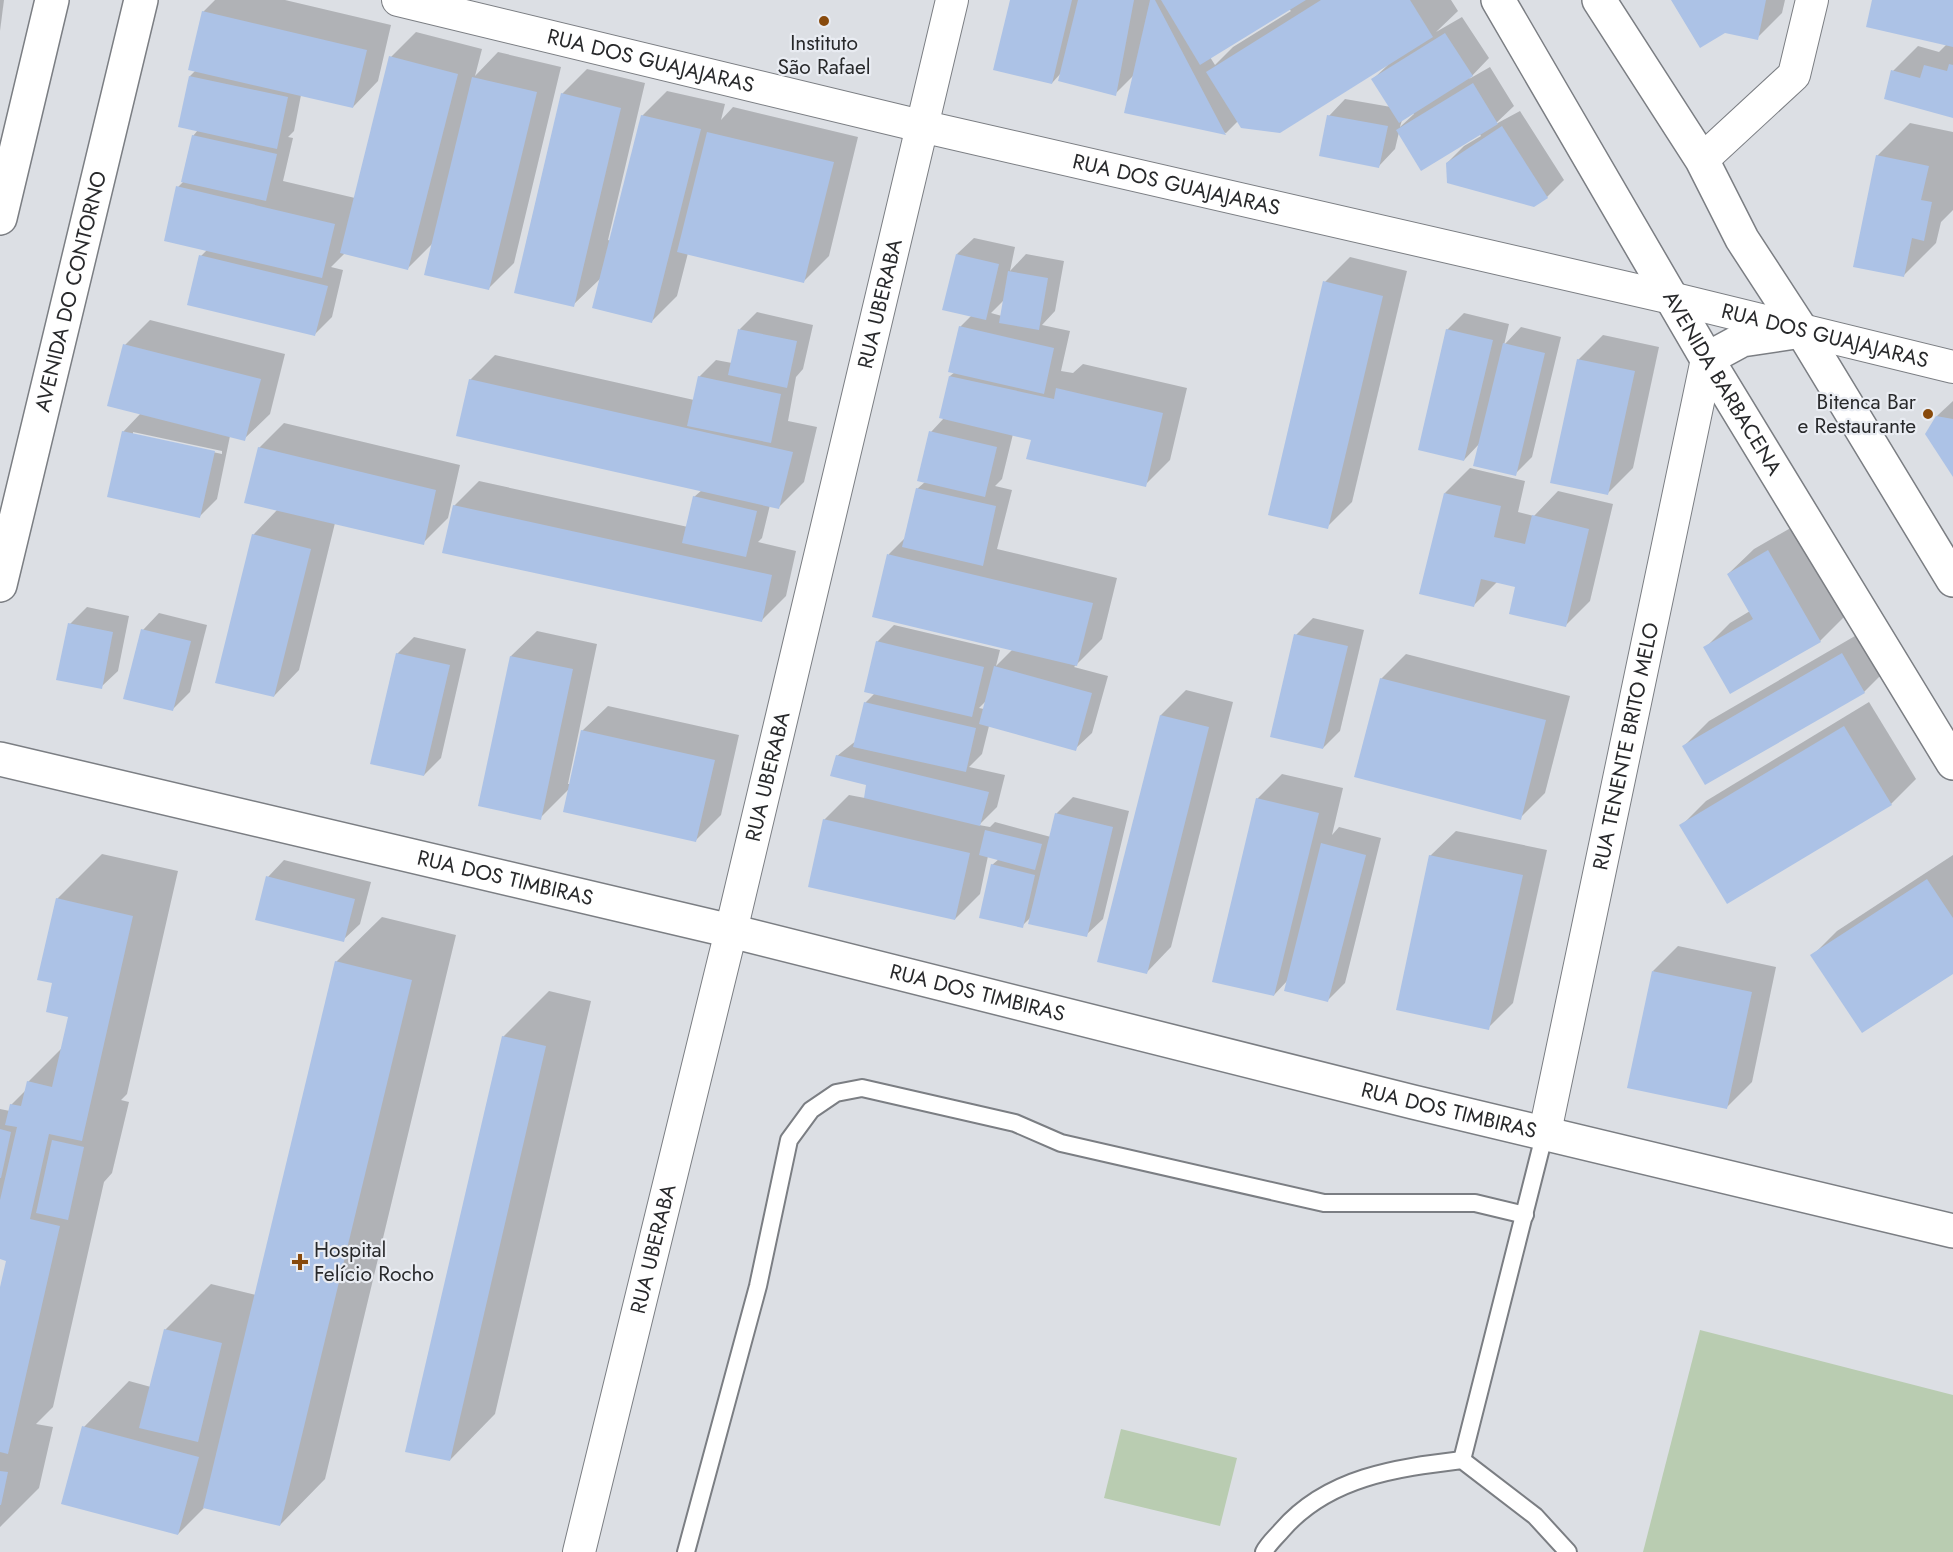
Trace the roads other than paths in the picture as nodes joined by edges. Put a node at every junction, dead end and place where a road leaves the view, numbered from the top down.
1 (52, 0) edge
2 (141, 0) edge
3 (398, 0) edge
4 (952, 0) edge
5 (1497, 0) edge
6 (1599, 0) edge
7 (1812, 0) edge
8 (921, 126) junction
9 (1702, 160) junction
10 (0, 218) edge
11 (1671, 298) junction
12 (1802, 331) junction
13 (1707, 359) junction
14 (1953, 367) edge
15 (1953, 580) edge
16 (0, 585) edge
17 (0, 759) edge
18 (1953, 763) edge
19 (731, 931) junction
20 (1545, 1132) junction
21 (1525, 1215) junction
22 (1953, 1231) edge
23 (1462, 1460) junction
24 (579, 1552) edge
25 (686, 1552) edge
26 (1264, 1552) edge
27 (1568, 1552) edge

1 - 10 main road
2 - 16 main road, AVENIDA DO CONTORNO
3 - 8 street, RUA DOS GUAJAJARAS
4 - 8 street, RUA UBERABA
5 - 11 main road, AVENIDA BARBACENA
6 - 9 main road
7 - 9 street
8 - 11 street, RUA DOS GUAJAJARAS
8 - 19 street, RUA UBERABA
9 - 12 main road
11 - 12 street, RUA DOS GUAJAJARAS
11 - 13 main road, AVENIDA BARBACENA
12 - 13 main road
12 - 14 street, RUA DOS GUAJAJARAS
12 - 15 main road
13 - 18 main road, AVENIDA BARBACENA
13 - 20 street, RUA TENENTE BRITO MELO
17 - 19 main road, RUA DOS TIMBIRAS
19 - 20 main road, RUA DOS TIMBIRAS
19 - 24 street, RUA UBERABA
20 - 21 lane
20 - 22 main road, RUA DOS TIMBIRAS
21 - 23 lane
21 - 25 lane
23 - 26 lane
23 - 27 lane

